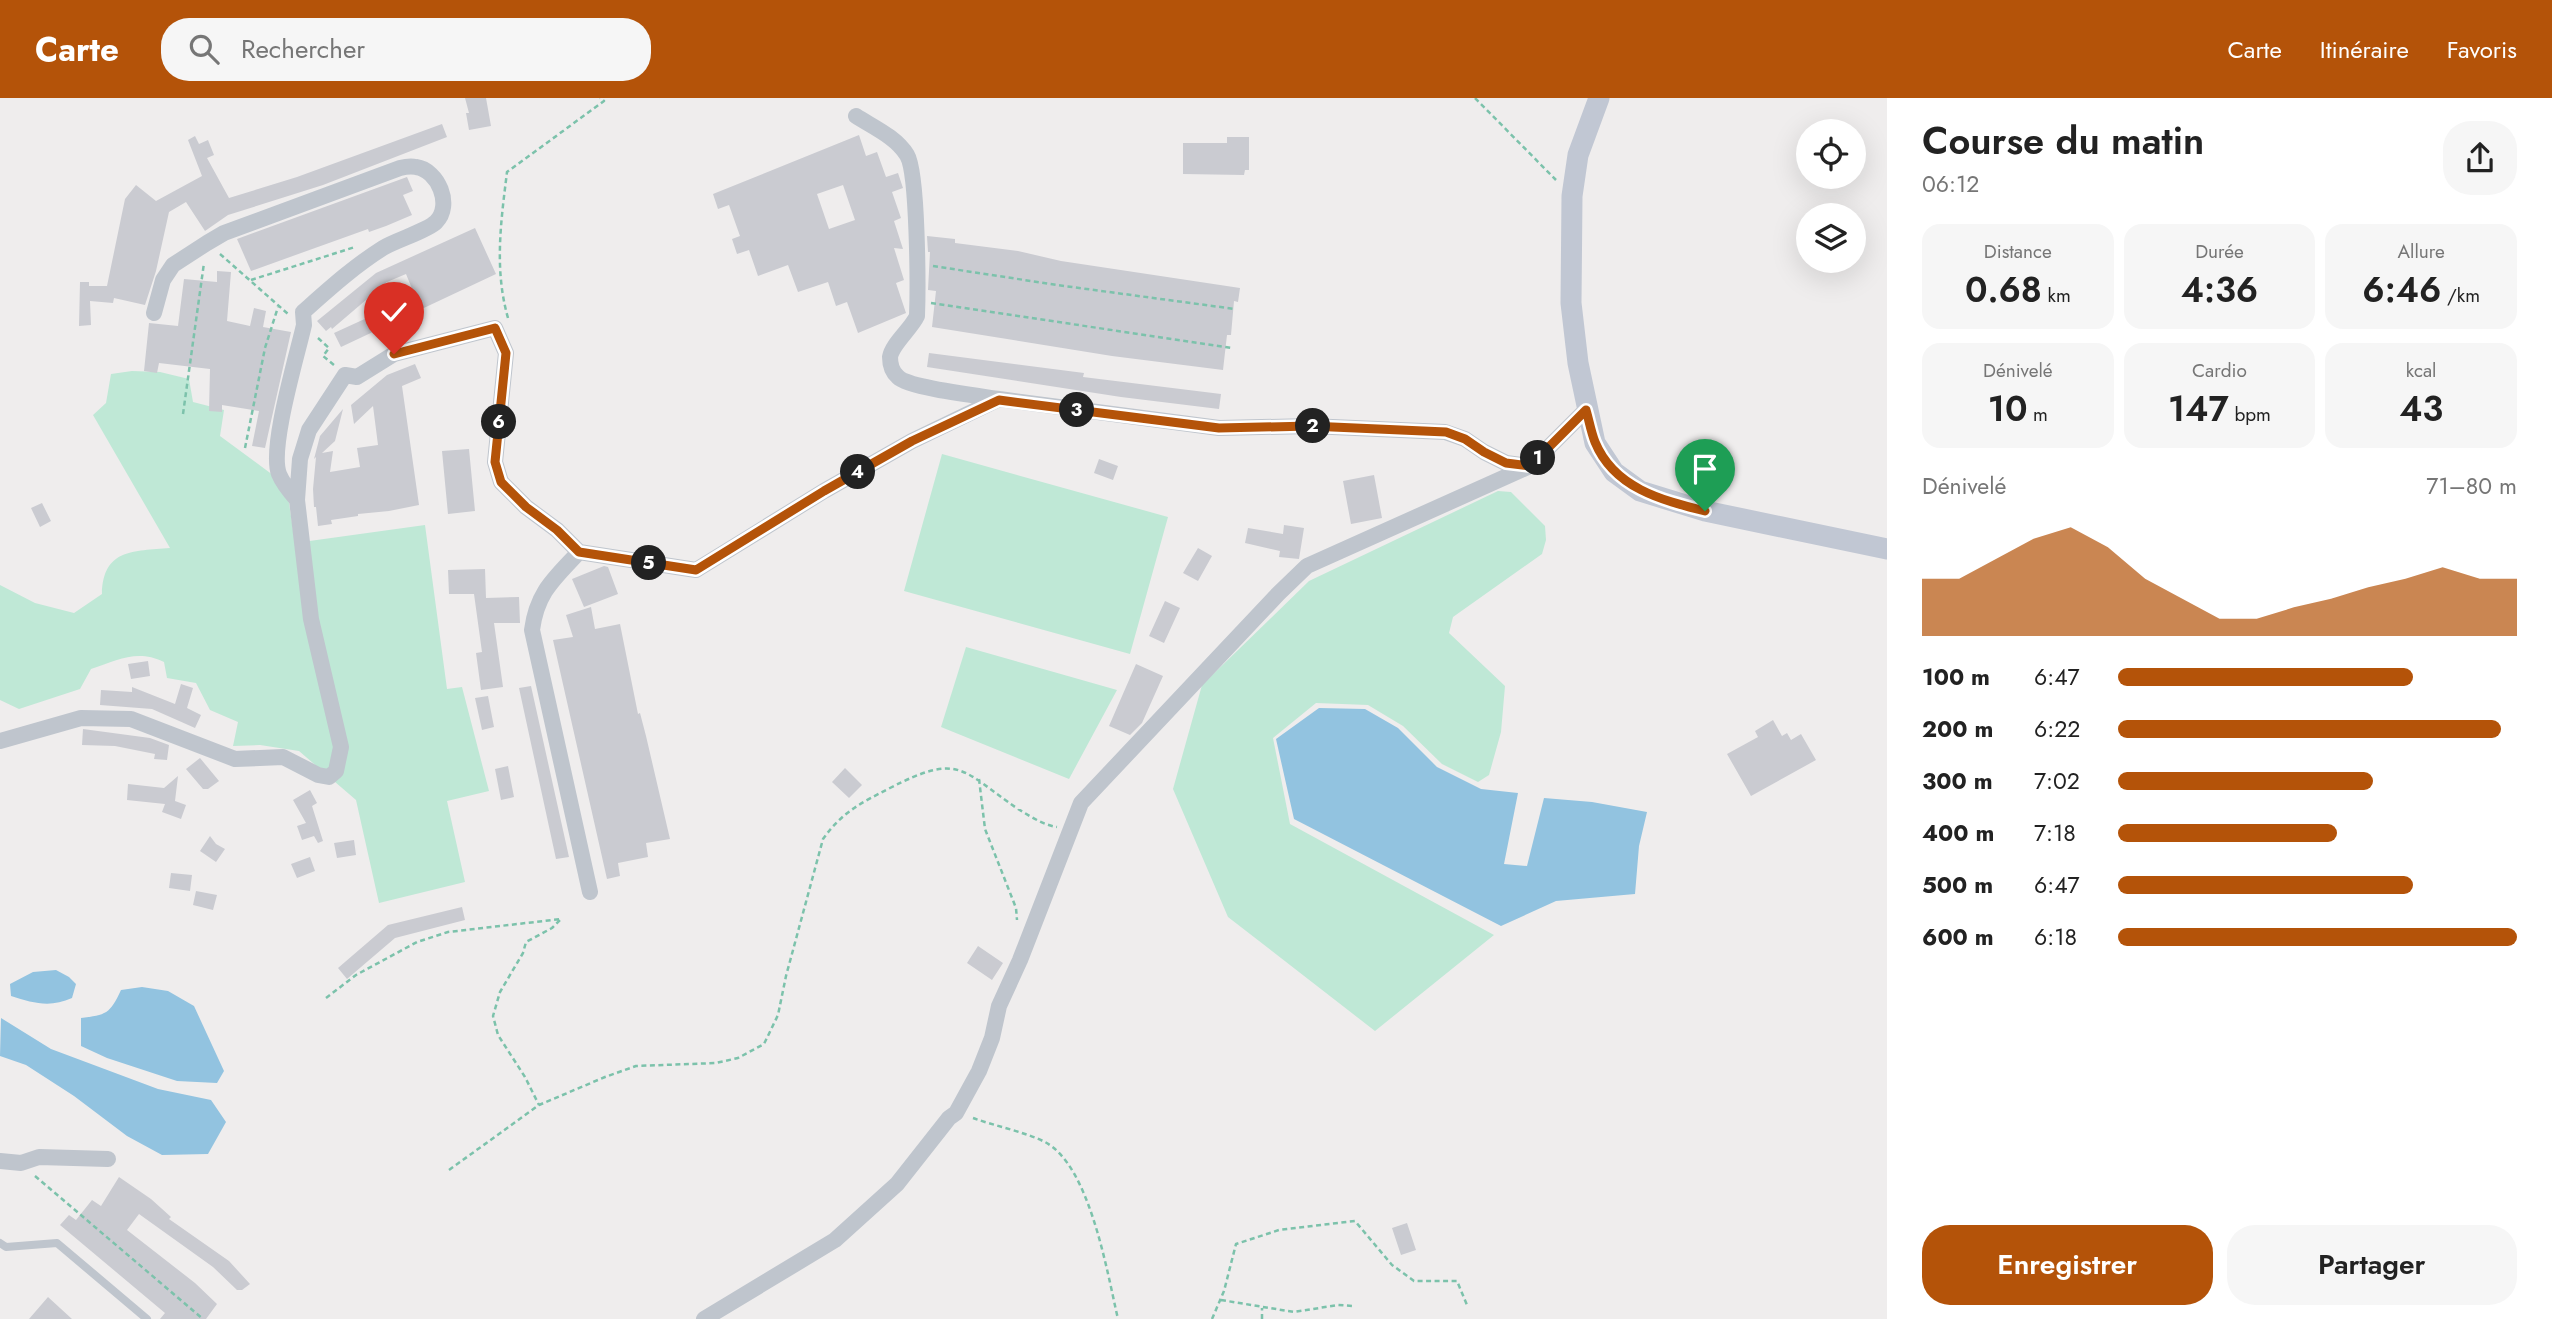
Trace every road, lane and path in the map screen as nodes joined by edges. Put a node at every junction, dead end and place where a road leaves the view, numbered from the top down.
1 (600, 98) edge
2 (1475, 98) edge
3 (1599, 98) edge
4 (856, 116) dead end
5 (1572, 196) junction
6 (207, 243) junction
7 (386, 246) junction
8 (916, 263) junction
9 (251, 280) junction
10 (917, 301) junction
11 (278, 307) junction
12 (1235, 309) dead end
13 (155, 313) dead end
14 (509, 321) dead end
15 (304, 325) junction
16 (1232, 348) dead end
17 (345, 374) junction
18 (999, 400) junction
19 (1586, 410) junction
20 (183, 414) dead end
21 (245, 449) dead end
22 (1530, 466) junction
23 (297, 500) junction
24 (1887, 549) edge
25 (579, 552) junction
26 (0, 741) edge
27 (979, 779) junction
28 (1070, 830) junction
29 (590, 892) dead end
30 (1017, 921) dead end
31 (326, 998) dead end
32 (539, 1105) junction
33 (956, 1113) junction
34 (108, 1159) dead end
35 (0, 1161) edge
36 (20, 1163) junction
37 (449, 1170) dead end
38 (0, 1243) edge
39 (1221, 1300) junction
40 (1467, 1305) dead end
41 (1353, 1306) dead end
42 (1262, 1308) junction
43 (147, 1319) edge
44 (203, 1319) edge
45 (704, 1319) edge
46 (1118, 1319) edge
47 (1212, 1319) edge
48 (1262, 1319) edge

1 - 14 path
2 - 5 path
3 - 5 street
4 - 8 street
5 - 19 street
6 - 7 street
6 - 9 path
6 - 13 street
6 - 20 path
7 - 9 path
7 - 15 street
8 - 10 street
8 - 12 path
9 - 11 path
10 - 16 path
10 - 18 street
11 - 15 path
11 - 21 path
15 - 17 path
15 - 23 street
17 - 23 street
17 - 25 street
18 - 22 street
18 - 25 street
19 - 22 street
19 - 24 street
22 - 28 street
23 - 26 street
25 - 29 street
27 - 28 path
27 - 30 path
27 - 32 path
28 - 33 street
31 - 32 path
32 - 37 path
33 - 45 street
33 - 46 path
34 - 36 street
35 - 36 street
36 - 44 path
38 - 43 lane
39 - 40 path
39 - 42 path
39 - 47 path
41 - 42 path
42 - 48 path

